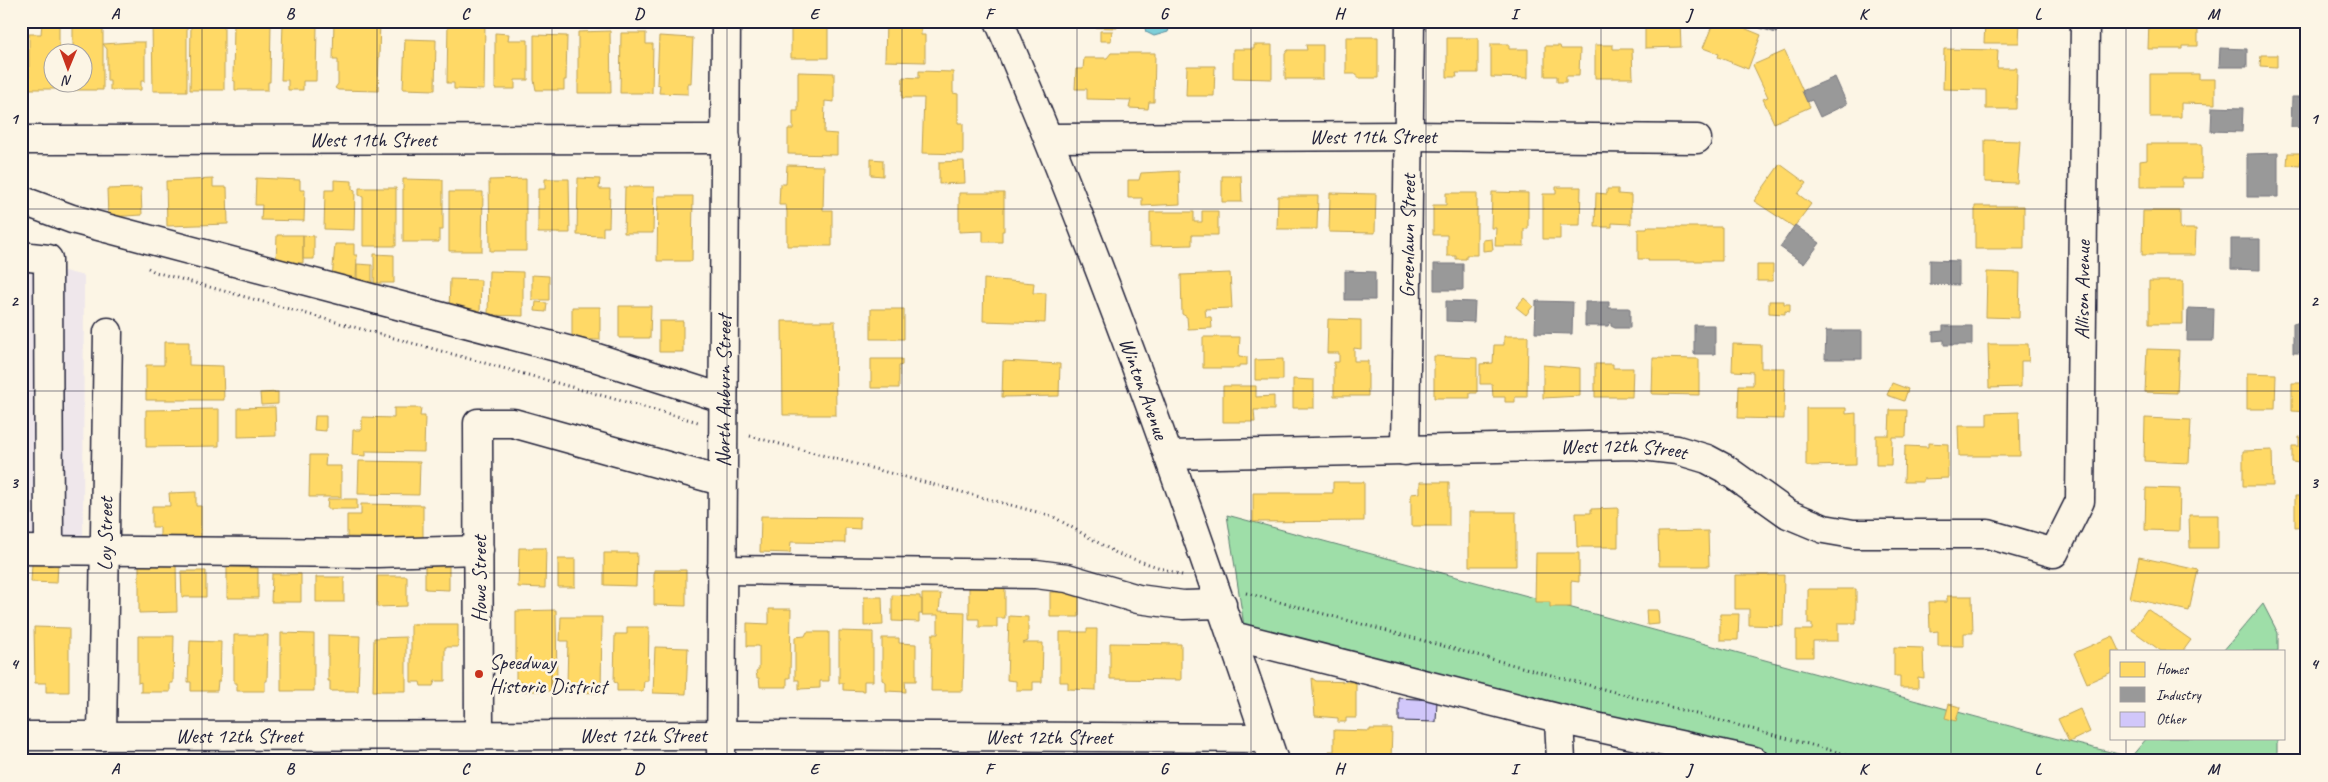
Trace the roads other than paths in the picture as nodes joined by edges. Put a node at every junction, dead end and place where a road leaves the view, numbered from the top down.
1 (726, 21) edge
2 (999, 21) edge
3 (1410, 21) edge
4 (2085, 21) edge
5 (1410, 136) junction
6 (1049, 138) junction
7 (726, 139) junction
8 (1697, 139) dead end
9 (21, 140) edge
10 (21, 200) edge
11 (21, 256) edge
12 (108, 332) dead end
13 (722, 398) junction
14 (1405, 451) junction
15 (1168, 454) junction
16 (722, 481) junction
17 (21, 550) edge
18 (49, 550) junction
19 (478, 550) junction
20 (105, 551) junction
21 (2054, 553) joint
22 (721, 570) junction
23 (1217, 594) junction
24 (1233, 636) junction
25 (1559, 718) junction
26 (480, 734) junction
27 (21, 736) edge
28 (102, 736) junction
29 (721, 748) edge
30 (1271, 749) edge
31 (1561, 761) edge
32 (1754, 761) edge

1 - 7 street, North Auburn Street
2 - 6 street, Winton Avenue
3 - 5 street, Greenlawn Street
4 - 21 street, Allison Avenue
5 - 6 street, West 11th Street
5 - 8 street, West 11th Street
5 - 14 street, Greenlawn Street
6 - 15 street, Winton Avenue
7 - 9 street, West 11th Street
7 - 13 street, North Auburn Street
10 - 13 street
11 - 18 street
12 - 20 street, Loy Street
13 - 16 street, North Auburn Street
14 - 15 street, West 12th Street
14 - 21 street, West 12th Street
15 - 23 street, Winton Avenue
16 - 19 street, Howe Street
16 - 22 street, North Auburn Street
17 - 18 street
18 - 20 street
19 - 20 street
19 - 26 street, Howe Street
20 - 28 street, Loy Street
22 - 23 street
22 - 29 street, North Auburn Street
23 - 24 street, Winton Avenue
24 - 25 street
24 - 30 street, Winton Avenue
25 - 31 street
25 - 32 street
26 - 28 street, West 12th Street
26 - 29 street, West 12th Street
27 - 28 street, West 12th Street
29 - 30 street, West 12th Street

